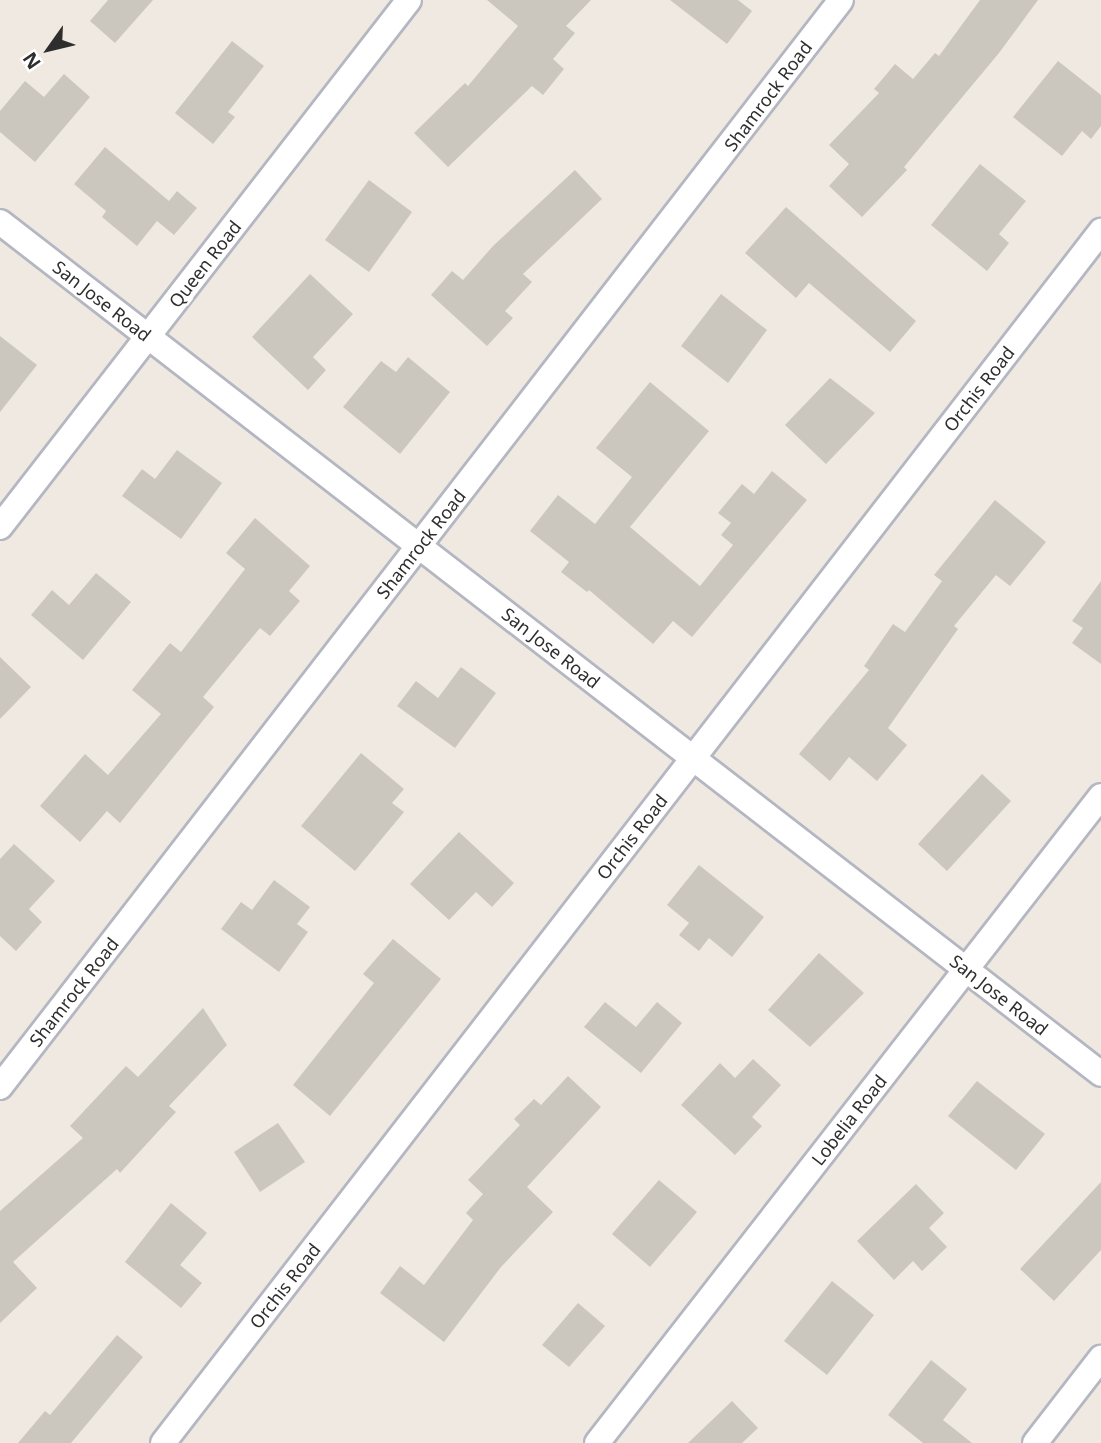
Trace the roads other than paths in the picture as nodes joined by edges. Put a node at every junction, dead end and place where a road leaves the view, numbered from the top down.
1 (409, 0) edge
2 (841, 0) edge
3 (0, 222) edge
4 (1101, 231) edge
5 (148, 338) junction
6 (0, 527) edge
7 (419, 546) junction
8 (694, 758) junction
9 (1101, 796) edge
10 (967, 970) junction
11 (1101, 1074) edge
12 (0, 1087) edge
13 (1101, 1359) edge
14 (163, 1443) edge
15 (597, 1443) edge
16 (1035, 1443) edge

1 - 5 street, Queen Road
2 - 7 street, Shamrock Road
3 - 5 street, San Jose Road
4 - 8 street, Orchis Road
5 - 6 street, Queen Road
5 - 7 street, San Jose Road
7 - 8 street, San Jose Road
7 - 12 street, Shamrock Road
8 - 10 street, San Jose Road
8 - 14 street, Orchis Road
9 - 10 street, Lobelia Road
10 - 11 street, San Jose Road
10 - 15 street, Lobelia Road
13 - 16 street

